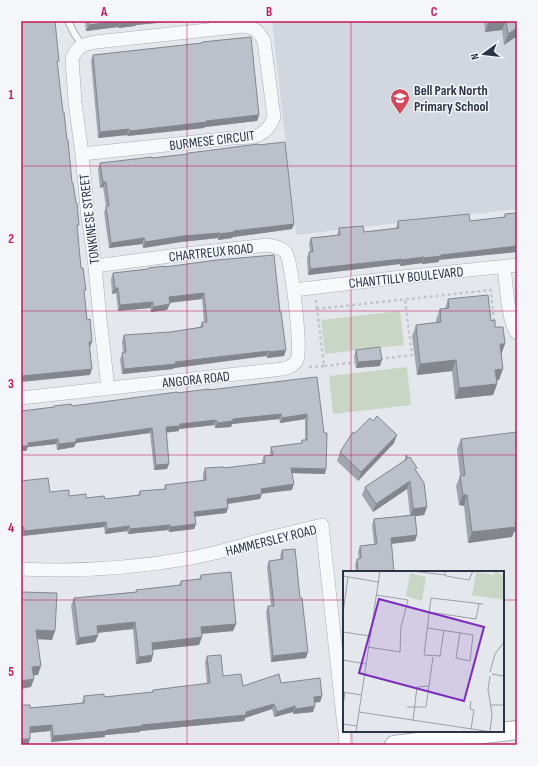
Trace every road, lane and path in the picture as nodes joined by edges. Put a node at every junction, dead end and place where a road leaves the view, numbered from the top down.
1 (68, 21) edge
2 (79, 48) junction
3 (82, 154) junction
4 (517, 265) edge
5 (95, 266) junction
6 (504, 266) junction
7 (294, 290) junction
8 (405, 300) junction
9 (494, 324) edge
10 (517, 334) edge
11 (375, 360) edge
12 (361, 361) edge
13 (108, 388) junction
14 (21, 398) edge
15 (21, 569) edge
16 (343, 717) edge
17 (517, 730) edge
18 (345, 732) edge
19 (466, 741) edge
20 (346, 745) edge
21 (394, 745) edge

1 - 2 lane
2 - 3 street, TONKINESE STREET
2 - 3 street, BURMESE CIRCUIT
3 - 5 street, TONKINESE STREET
4 - 6 street, CHANTTILLY BOULEVARD
5 - 7 street, CHARTREUX ROAD
5 - 13 street, TONKINESE STREET
6 - 7 street, CHANTTILLY BOULEVARD
6 - 10 street
7 - 13 street, ANGORA ROAD
8 - 9 path
8 - 11 path
8 - 12 path
13 - 14 street, ANGORA ROAD
15 - 16 street, HAMMERSLEY ROAD
17 - 19 main road
18 - 20 street
19 - 21 main road

